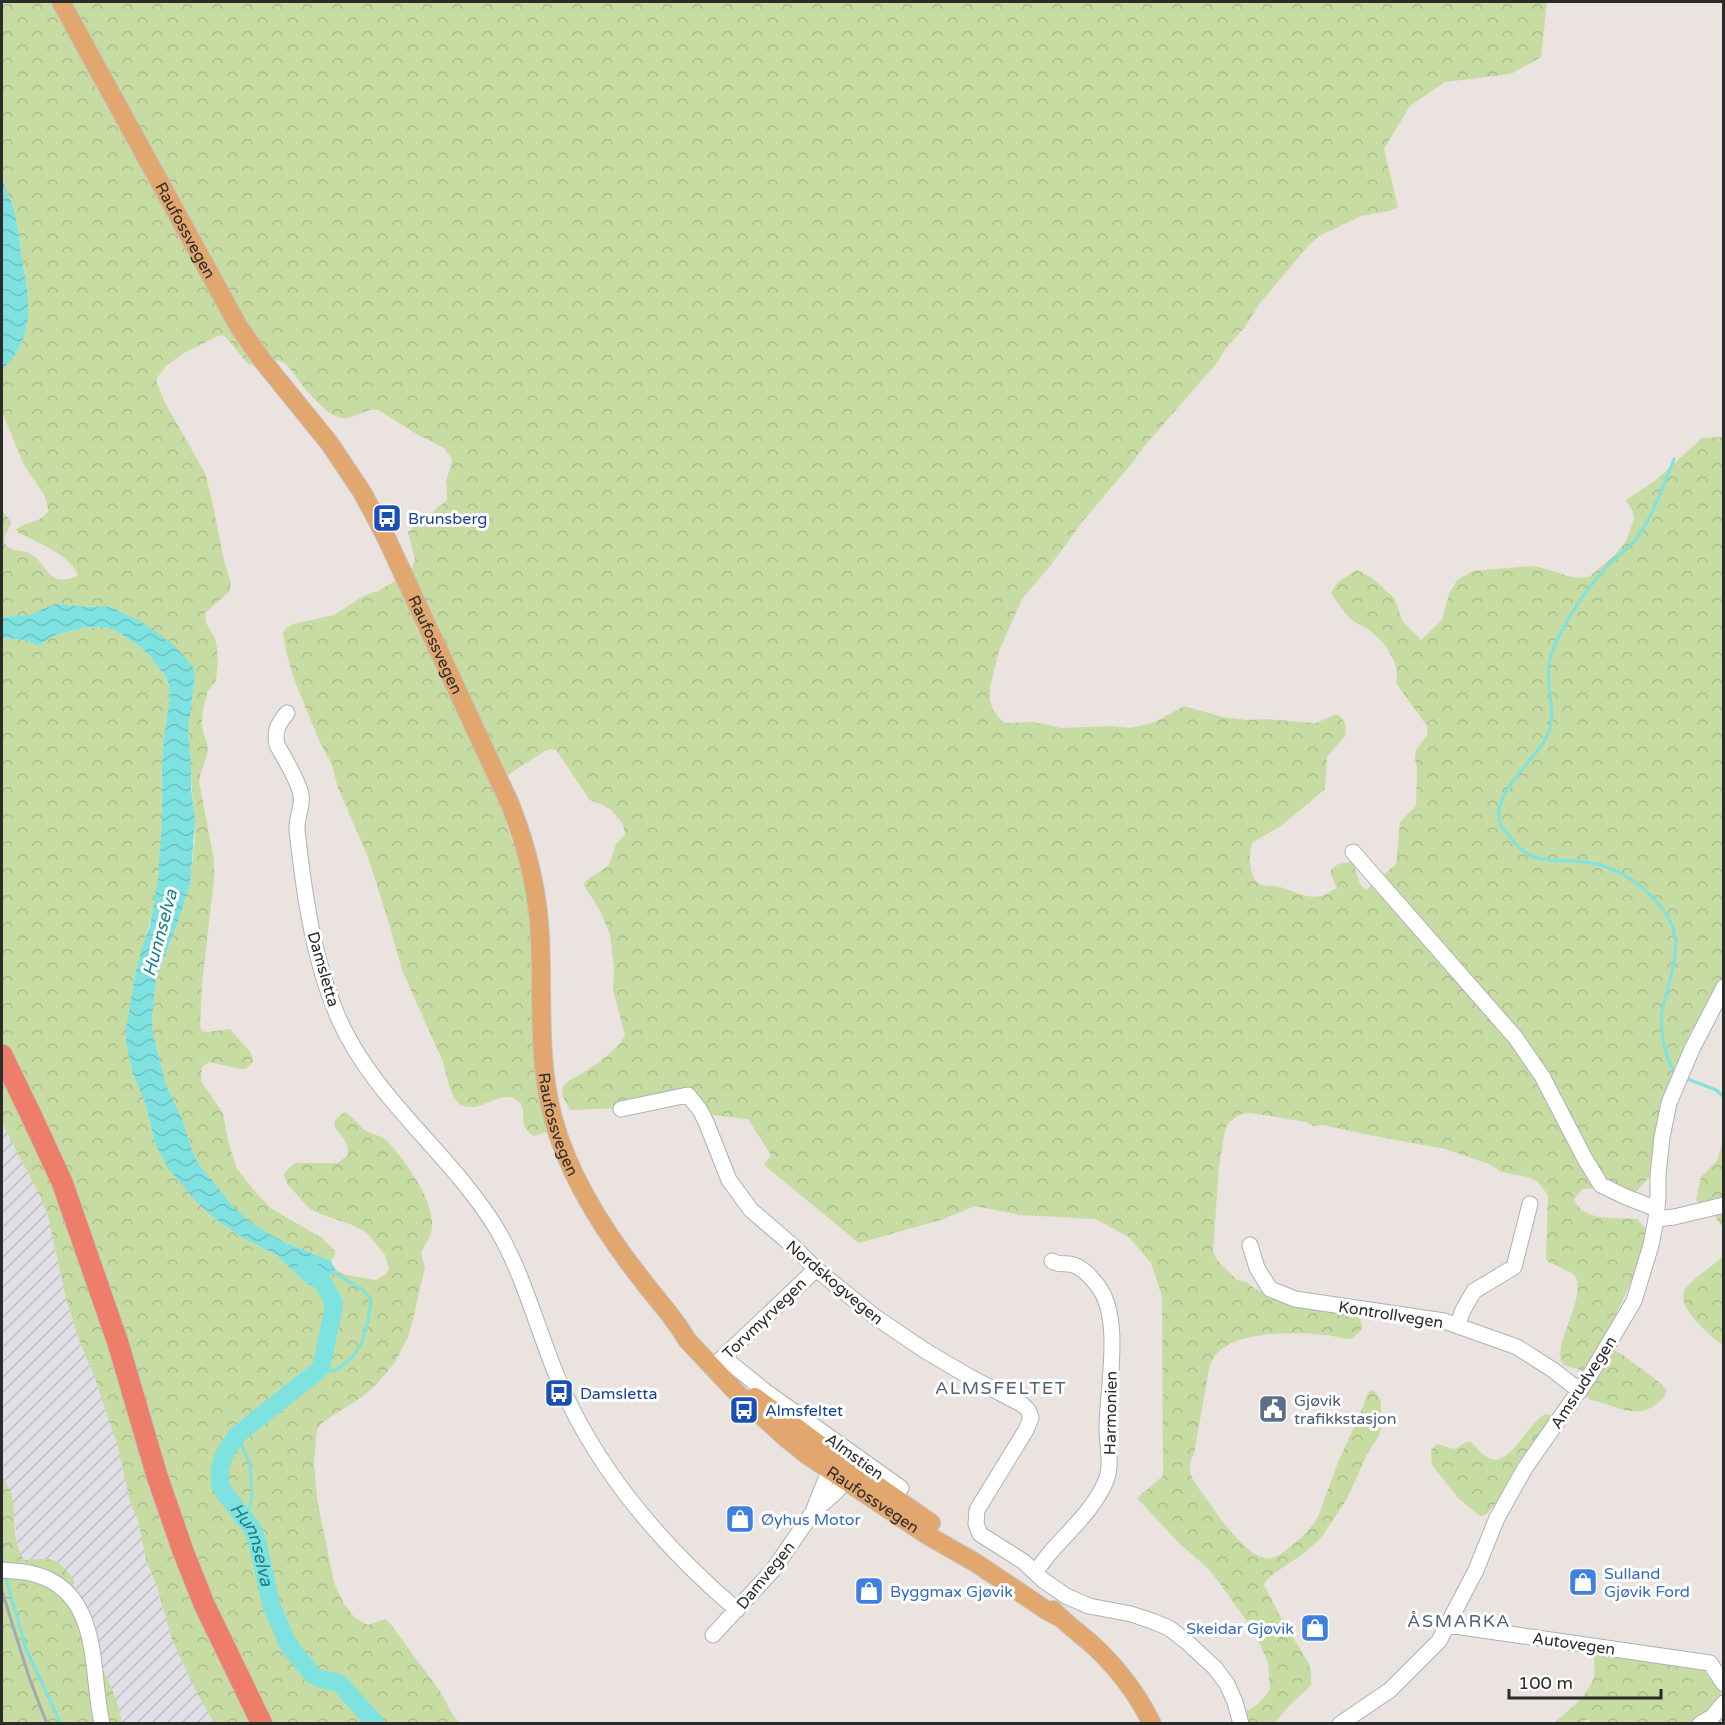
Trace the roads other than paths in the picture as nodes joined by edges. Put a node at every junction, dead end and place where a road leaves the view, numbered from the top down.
1 (61, 2) edge
2 (287, 713) dead end
3 (1353, 852) dead end
4 (1724, 987) edge
5 (2, 1055) edge
6 (2, 1077) edge
7 (621, 1109) dead end
8 (1530, 1204) dead end
9 (1724, 1205) edge
10 (1656, 1214) junction
11 (1250, 1245) dead end
12 (1052, 1261) dead end
13 (816, 1269) junction
14 (1458, 1326) junction
15 (718, 1363) junction
16 (1580, 1391) junction
17 (842, 1470) junction
18 (901, 1488) dead end
19 (2, 1570) edge
20 (1035, 1571) junction
21 (737, 1610) junction
22 (1448, 1625) junction
23 (713, 1635) dead end
24 (1724, 1684) edge
25 (1724, 1703) edge
26 (102, 1724) edge
27 (251, 1724) edge
28 (262, 1724) edge
29 (1152, 1724) edge
30 (1241, 1724) edge
31 (1340, 1724) edge
32 (1700, 1724) edge

1 - 15 main road, Raufossvegen
2 - 21 street, Damsletta
3 - 10 street
4 - 10 street, Amsrudvegen
5 - 28 highway
6 - 27 highway
7 - 13 street, Nordskogvegen
8 - 14 street
9 - 10 street
10 - 16 street, Amsrudvegen
11 - 14 street, Kontrollvegen
12 - 20 street, Harmonien
13 - 15 street, Torvmyrvegen
13 - 20 street, Nordskogvegen
14 - 16 street, Kontrollvegen
15 - 17 main road, Raufossvegen
15 - 18 street, Almstien
16 - 22 street, Amsrudvegen
17 - 21 street, Damvegen
17 - 29 main road, Raufossvegen
19 - 26 street
20 - 30 street
21 - 23 street, Damvegen
22 - 24 street, Autovegen
22 - 31 street, Amsrudvegen
25 - 32 street

